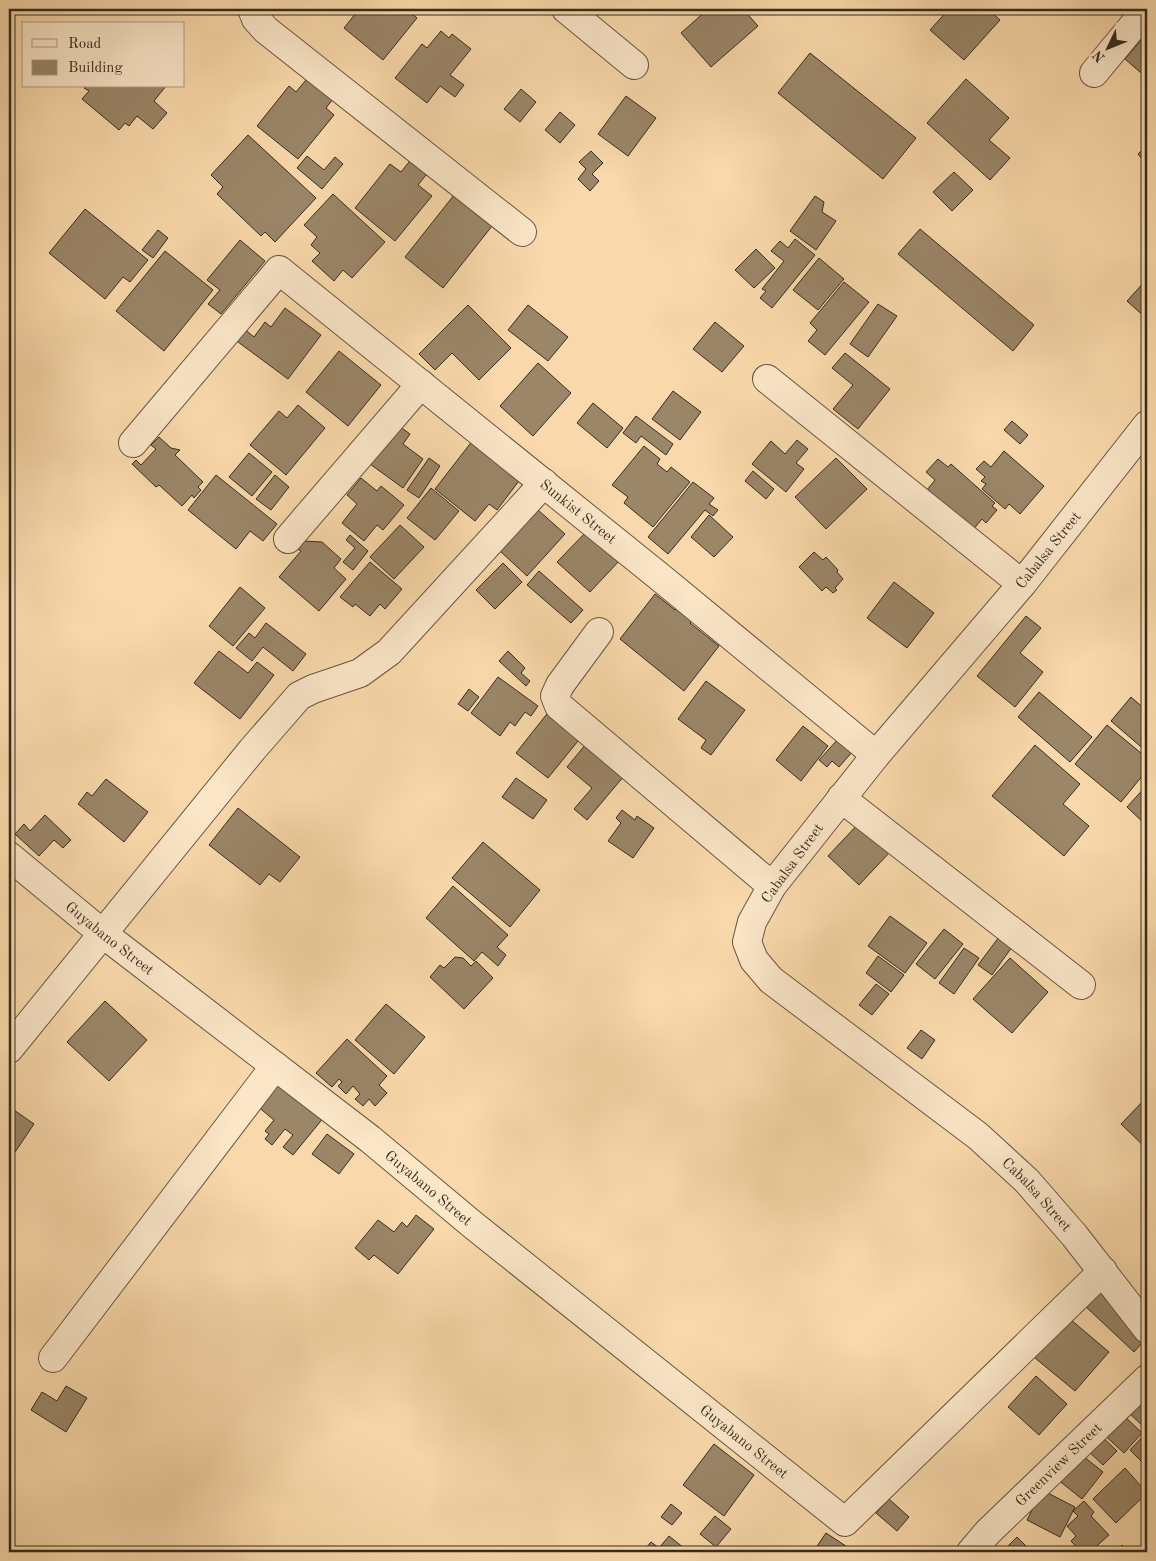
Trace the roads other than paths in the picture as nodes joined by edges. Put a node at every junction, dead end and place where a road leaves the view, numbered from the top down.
1 (252, 9) edge
2 (566, 9) edge
3 (1147, 9) edge
4 (634, 65) dead end
5 (1094, 73) dead end
6 (522, 232) dead end
7 (767, 379) dead end
8 (421, 384) junction
9 (1147, 426) edge
10 (133, 443) dead end
11 (544, 483) junction
12 (288, 539) dead end
13 (1022, 584) junction
14 (598, 632) dead end
15 (876, 755) junction
16 (841, 798) junction
17 (9, 856) edge
18 (772, 886) junction
19 (102, 933) junction
20 (1081, 985) dead end
21 (9, 1050) edge
22 (275, 1066) junction
23 (1103, 1271) junction
24 (1147, 1329) edge
25 (53, 1358) dead end
26 (1147, 1379) edge
27 (971, 1552) edge

1 - 6 street
2 - 4 street
3 - 5 street
7 - 13 street
8 - 10 street, Sunkist Street
8 - 11 street, Sunkist Street
8 - 12 street
9 - 13 street, Cabalsa Street
11 - 15 street, Sunkist Street
11 - 19 street
13 - 15 street, Cabalsa Street
14 - 18 street
15 - 16 street, Cabalsa Street
16 - 18 street, Cabalsa Street
16 - 20 street
17 - 19 street, Guyabano Street
18 - 23 street, Cabalsa Street
19 - 21 street
19 - 22 street, Guyabano Street
22 - 23 street, Guyabano Street
22 - 25 street
23 - 24 street, Cabalsa Street
26 - 27 street, Greenview Street

